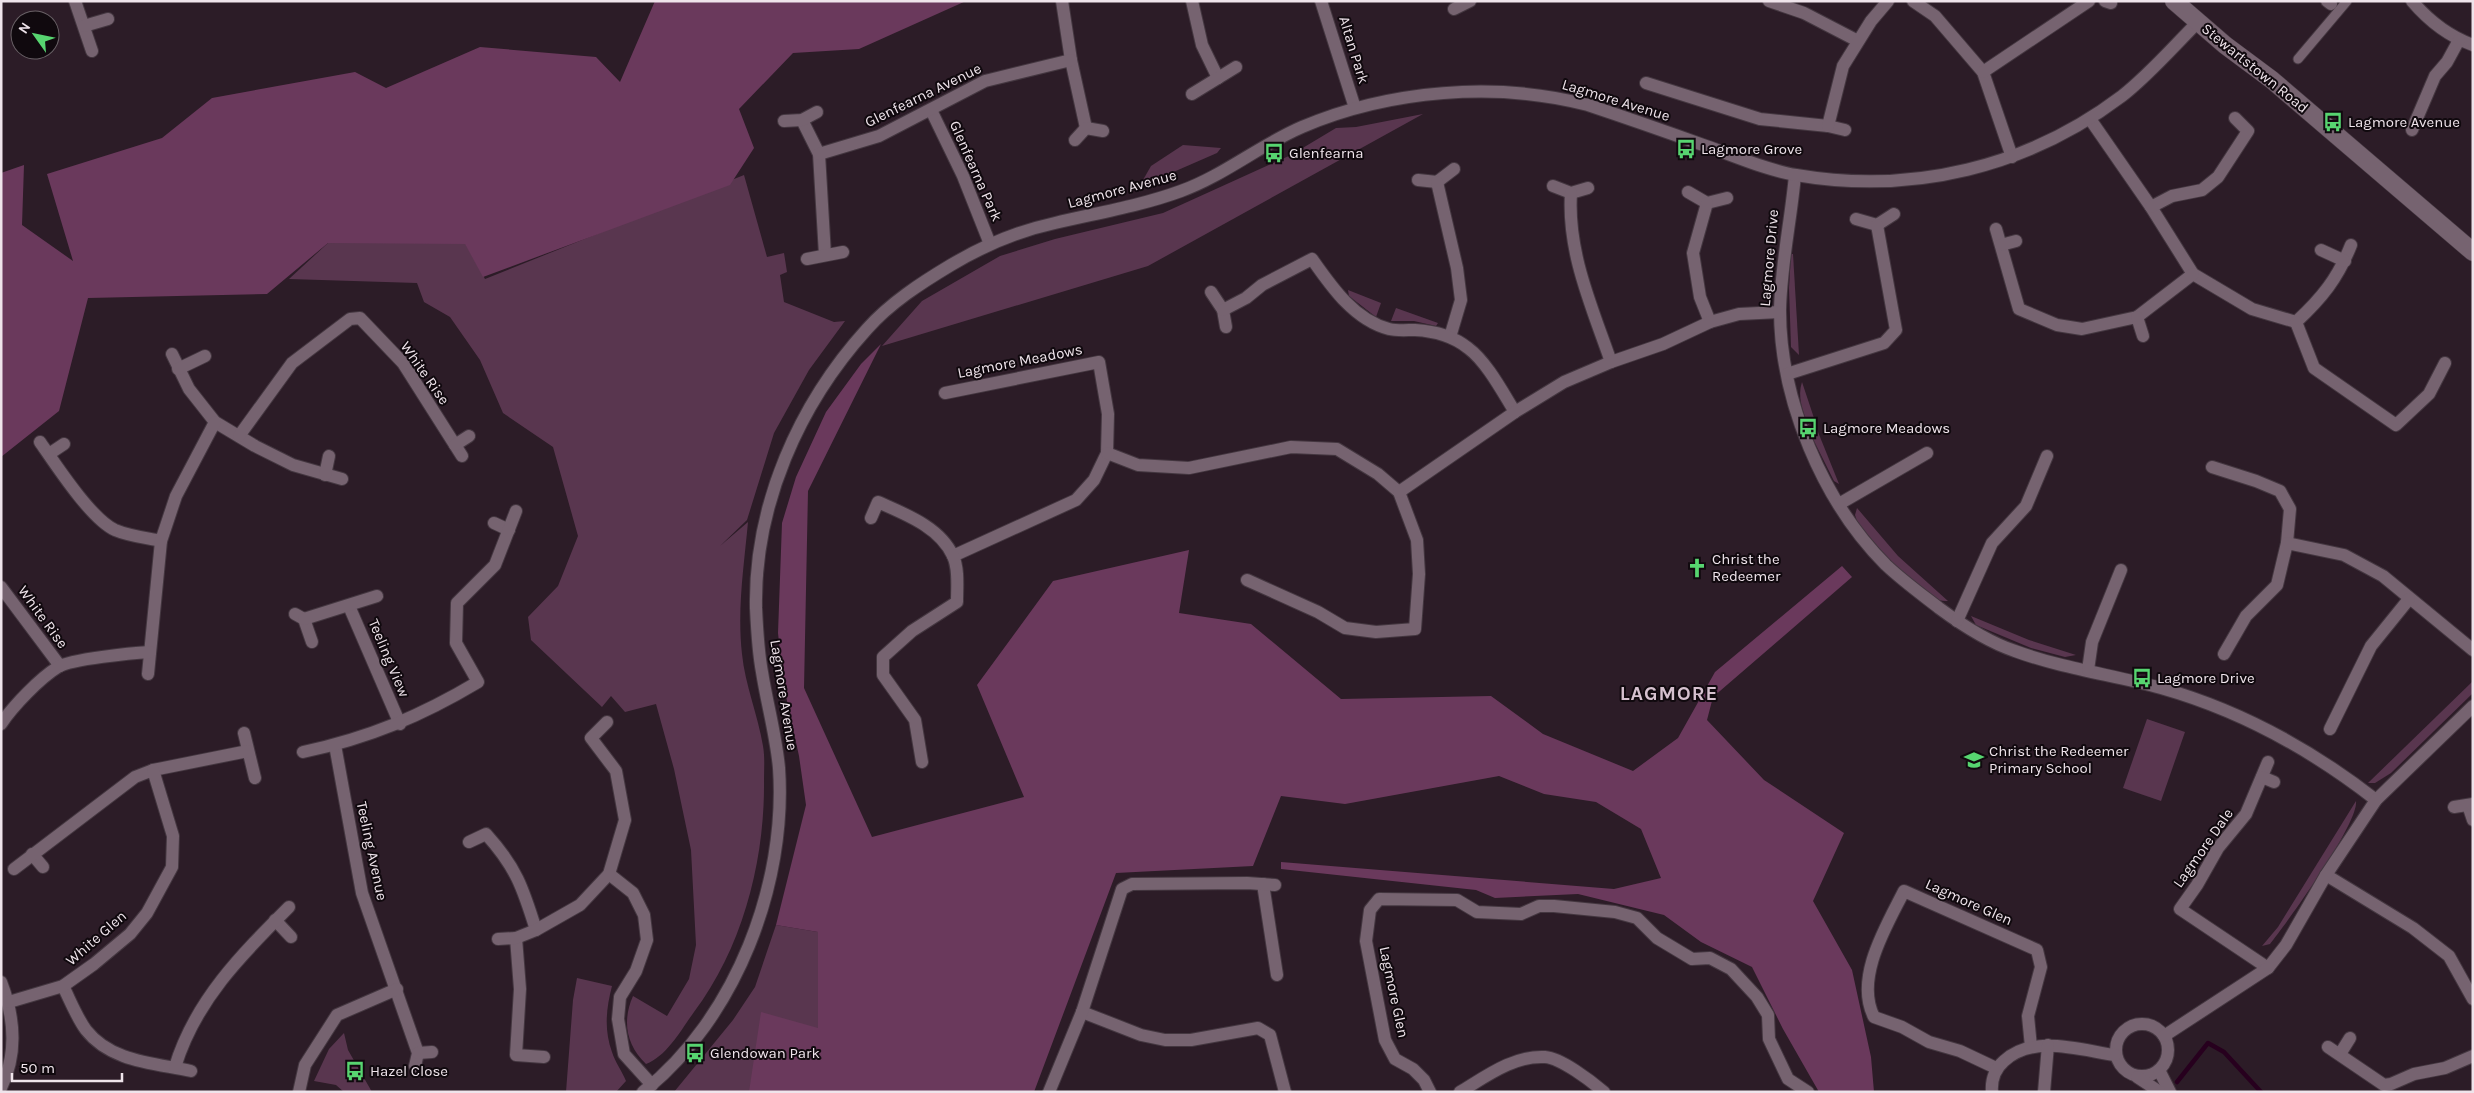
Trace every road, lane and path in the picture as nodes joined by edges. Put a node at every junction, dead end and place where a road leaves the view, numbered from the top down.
1 (75, 1) edge
2 (1062, 1) edge
3 (1192, 1) edge
4 (1321, 1) edge
5 (1470, 1) edge
6 (1769, 1) edge
7 (1888, 1) edge
8 (1913, 1) edge
9 (2089, 1) edge
10 (2174, 1) edge
11 (2347, 1) edge
12 (2412, 1) edge
13 (2333, 5) edge
14 (1454, 9) dead end
15 (108, 19) dead end
16 (2198, 22) junction
17 (84, 26) junction
18 (2459, 40) junction
19 (1858, 42) junction
20 (2473, 45) edge
21 (92, 51) dead end
22 (2298, 59) dead end
23 (1071, 60) junction
24 (1236, 66) dead end
25 (1982, 72) junction
26 (1218, 78) junction
27 (1646, 83) dead end
28 (1192, 94) dead end
29 (1355, 108) junction
30 (932, 110) junction
31 (817, 112) dead end
32 (2235, 118) dead end
33 (2090, 119) junction
34 (802, 120) junction
35 (784, 121) dead end
36 (1828, 126) junction
37 (1086, 128) junction
38 (1845, 130) dead end
39 (2412, 130) dead end
40 (1103, 132) dead end
41 (1074, 140) dead end
42 (819, 154) junction
43 (2012, 157) junction
44 (1454, 169) dead end
45 (1796, 175) junction
46 (1418, 180) dead end
47 (1437, 182) junction
48 (1553, 186) dead end
49 (1588, 188) dead end
50 (1688, 192) dead end
51 (1571, 193) junction
52 (1727, 198) dead end
53 (1707, 202) junction
54 (2151, 207) junction
55 (1894, 214) dead end
56 (1856, 219) dead end
57 (1877, 224) junction
58 (1996, 229) dead end
59 (2016, 241) dead end
60 (990, 244) junction
61 (2001, 245) junction
62 (2351, 245) dead end
63 (2321, 250) dead end
64 (843, 252) dead end
65 (2473, 252) edge
66 (825, 255) junction
67 (807, 259) dead end
68 (2345, 261) junction
69 (2193, 274) junction
70 (1211, 292) dead end
71 (1223, 310) junction
72 (1780, 312) junction
73 (2137, 317) junction
74 (1710, 322) junction
75 (2296, 322) junction
76 (1226, 327) dead end
77 (2143, 336) dead end
78 (1450, 337) junction
79 (172, 354) dead end
80 (206, 356) dead end
81 (1612, 362) junction
82 (2445, 363) dead end
83 (178, 369) junction
84 (1787, 374) junction
85 (945, 393) dead end
86 (1515, 412) junction
87 (215, 422) junction
88 (239, 436) junction
89 (469, 436) dead end
90 (40, 442) dead end
91 (64, 444) dead end
92 (455, 445) junction
93 (1107, 453) junction
94 (1926, 453) dead end
95 (49, 454) junction
96 (329, 456) dead end
97 (462, 456) dead end
98 (2047, 456) dead end
99 (2212, 467) dead end
100 (325, 475) junction
101 (342, 479) dead end
102 (1399, 492) junction
103 (1839, 504) junction
104 (516, 511) dead end
105 (871, 518) dead end
106 (494, 523) dead end
107 (509, 530) junction
108 (161, 541) junction
109 (2287, 543) junction
110 (953, 556) junction
111 (2121, 570) dead end
112 (1247, 580) dead end
113 (1, 587) edge
114 (377, 596) dead end
115 (2409, 600) junction
116 (349, 606) junction
117 (1957, 621) junction
118 (312, 642) dead end
119 (2473, 650) edge
120 (150, 652) junction
121 (2224, 654) dead end
122 (60, 666) junction
123 (2088, 670) junction
124 (148, 674) dead end
125 (2473, 706) edge
126 (607, 722) dead end
127 (1, 724) edge
128 (400, 724) junction
129 (2330, 729) dead end
130 (244, 733) dead end
131 (335, 745) junction
132 (248, 751) junction
133 (303, 752) dead end
134 (922, 762) dead end
135 (2268, 762) dead end
136 (153, 770) junction
137 (255, 778) dead end
138 (2262, 778) junction
139 (2274, 782) dead end
140 (2376, 800) junction
141 (2470, 804) edge
142 (2454, 806) dead end
143 (2473, 820) edge
144 (468, 842) dead end
145 (32, 854) junction
146 (43, 867) dead end
147 (14, 869) dead end
148 (609, 874) junction
149 (2326, 875) junction
150 (289, 907) dead end
151 (275, 920) junction
152 (536, 930) junction
153 (291, 937) dead end
154 (516, 938) junction
155 (498, 939) dead end
156 (2268, 968) junction
157 (1277, 975) dead end
158 (1, 982) edge
159 (63, 986) junction
160 (397, 989) junction
161 (2473, 999) edge
162 (9, 1002) junction
163 (1082, 1012) junction
164 (2164, 1036) junction
165 (2350, 1038) dead end
166 (2048, 1045) junction
167 (2328, 1046) dead end
168 (2030, 1047) junction
169 (432, 1052) dead end
170 (2340, 1054) junction
171 (2116, 1055) junction
172 (2473, 1056) edge
173 (544, 1057) dead end
174 (175, 1067) junction
175 (1996, 1068) junction
176 (2159, 1070) junction
177 (191, 1071) dead end
178 (2137, 1076) junction
179 (1, 1088) edge
180 (647, 1088) edge
181 (1600, 1090) edge
182 (299, 1092) edge
183 (1049, 1092) edge
184 (1285, 1092) edge
185 (1430, 1092) edge
186 (1460, 1092) edge
187 (1808, 1092) edge
188 (1992, 1092) edge
189 (2044, 1092) edge
190 (2160, 1092) edge
191 (2170, 1092) edge

1 - 17 street
2 - 23 street
3 - 26 street
4 - 29 street, Altan Park
5 - 14 street
6 - 19 street
7 - 19 street
8 - 25 street
9 - 25 street
10 - 16 main road, Stewartstown Road
11 - 13 street
12 - 18 street
13 - 22 street
15 - 17 street
16 - 33 street, Lagmore Avenue
16 - 65 main road, Stewartstown Road
17 - 21 street
18 - 20 street
18 - 39 street
19 - 36 street
23 - 30 street, Glenfearna Avenue
23 - 37 street
24 - 26 street
25 - 43 street
26 - 28 street
27 - 36 street
29 - 45 street, Lagmore Avenue
29 - 60 street, Lagmore Avenue
30 - 42 street, Glenfearna Avenue
30 - 60 street, Glenfearna Park
31 - 34 street
32 - 54 street
33 - 43 street, Lagmore Avenue
33 - 54 street
34 - 35 street
34 - 42 street
36 - 38 street
37 - 40 street
37 - 41 street
42 - 66 street
43 - 45 street, Lagmore Avenue
44 - 47 street
45 - 72 street, Lagmore Drive
46 - 47 street
47 - 78 street
48 - 51 street
49 - 51 street
50 - 53 street
51 - 81 street
52 - 53 street
53 - 74 street
54 - 69 street
55 - 57 street
56 - 57 street
57 - 84 street
58 - 61 street
59 - 61 street
60 - 180 street, Lagmore Avenue
61 - 73 street
62 - 68 street
63 - 68 street
64 - 66 street
66 - 67 street
68 - 75 street
69 - 73 street
69 - 75 street
70 - 71 street
71 - 76 street
71 - 78 street
72 - 74 street
72 - 84 street, Lagmore Drive
73 - 77 street
74 - 81 street
75 - 82 street
78 - 86 street
79 - 83 street
80 - 83 street
81 - 86 street
83 - 87 street
84 - 103 street, Lagmore Drive
85 - 93 street, Lagmore Meadows
86 - 102 street
87 - 88 street
87 - 108 street
88 - 92 street, White Rise
88 - 100 street
89 - 92 street
90 - 95 street
91 - 95 street
92 - 97 street, White Rise
93 - 102 street
93 - 110 street, Lagmore Meadows
94 - 103 street
95 - 108 street
96 - 100 street
98 - 117 street
99 - 109 street
100 - 101 street
102 - 112 street
103 - 117 street, Lagmore Drive
104 - 107 street
105 - 110 street
106 - 107 street
107 - 128 street
108 - 120 street
109 - 115 street
109 - 121 street
110 - 134 street
111 - 123 street
113 - 122 street, White Rise
114 - 116 street, Teeling View
115 - 119 street
115 - 129 street
116 - 118 street, Teeling View
116 - 128 street, Teeling View
117 - 123 street, Lagmore Drive
120 - 122 street, White Rise
120 - 124 street
122 - 127 street, White Rise
123 - 140 street, Lagmore Drive
125 - 140 street
126 - 148 street
128 - 131 street
130 - 132 street
131 - 133 street
131 - 160 street, Teeling Avenue
132 - 136 street
132 - 137 street
135 - 138 street, Lagmore Dale
136 - 145 street
136 - 159 street, White Glen
138 - 139 street
138 - 156 street, Lagmore Dale
140 - 149 street
141 - 142 street
141 - 143 street
144 - 152 street
145 - 146 street
145 - 147 street
148 - 152 street
148 - 180 street
149 - 156 street
149 - 161 street
150 - 151 street
151 - 153 street
151 - 174 street
152 - 154 street
154 - 155 street
154 - 173 street
156 - 164 street
157 - 163 street
158 - 162 street
159 - 162 street, White Glen
159 - 174 street, White Glen
160 - 169 street, Teeling Avenue
160 - 182 street
162 - 179 street
163 - 183 street
163 - 184 street
164 - 171 street
164 - 176 street
165 - 170 street
166 - 168 street
166 - 171 street
166 - 189 street
167 - 170 street
168 - 175 street
168 - 175 street, Lagmore Glen
170 - 172 street
171 - 178 street
174 - 177 street, White Glen
175 - 188 street
176 - 178 street
176 - 191 street
178 - 190 street
181 - 186 street
185 - 187 street, Lagmore Glen

